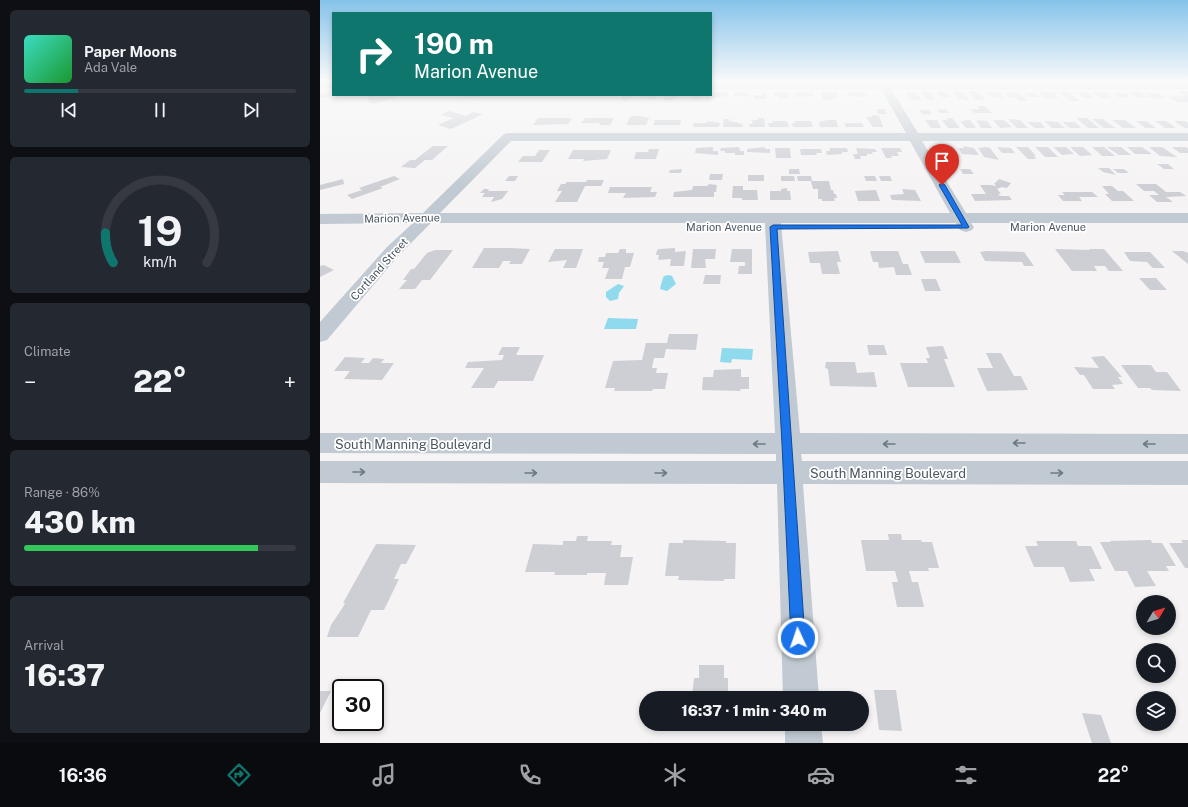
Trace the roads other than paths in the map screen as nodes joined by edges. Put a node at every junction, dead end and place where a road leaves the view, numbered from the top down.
1 (902, 117) edge
2 (914, 137) junction
3 (1188, 137) edge
4 (1188, 218) edge
5 (320, 219) edge
6 (422, 222) junction
7 (963, 222) junction
8 (773, 223) junction
9 (1133, 223) junction
10 (320, 227) edge
11 (1188, 228) edge
12 (320, 335) edge
13 (320, 443) edge
14 (1074, 443) junction
15 (505, 444) junction
16 (788, 444) junction
17 (1188, 444) edge
18 (320, 472) edge
19 (493, 473) junction
20 (789, 473) junction
21 (1091, 473) junction
22 (1188, 473) edge
23 (801, 691) edge
24 (803, 731) edge
25 (804, 743) edge

1 - 2 street
2 - 3 street
2 - 6 street, Cortland Street
2 - 7 street
4 - 9 street, Marion Avenue
5 - 6 street, Marion Avenue
6 - 8 street, Marion Avenue
6 - 10 street, Marion Avenue
6 - 12 street, Cortland Street
7 - 8 street, Marion Avenue
7 - 9 street, Marion Avenue
8 - 16 street
9 - 11 street, Marion Avenue
13 - 15 street, South Manning Boulevard
14 -> 16 street, South Manning Boulevard
17 -> 14 street, South Manning Boulevard
14 - 21 street
16 -> 15 street, South Manning Boulevard
15 - 19 street, South Manning Boulevard
16 - 20 street
18 -> 19 street, South Manning Boulevard
19 -> 20 street, South Manning Boulevard
20 -> 21 street, South Manning Boulevard
20 - 23 street
21 - 22 street, South Manning Boulevard
24 - 25 street

